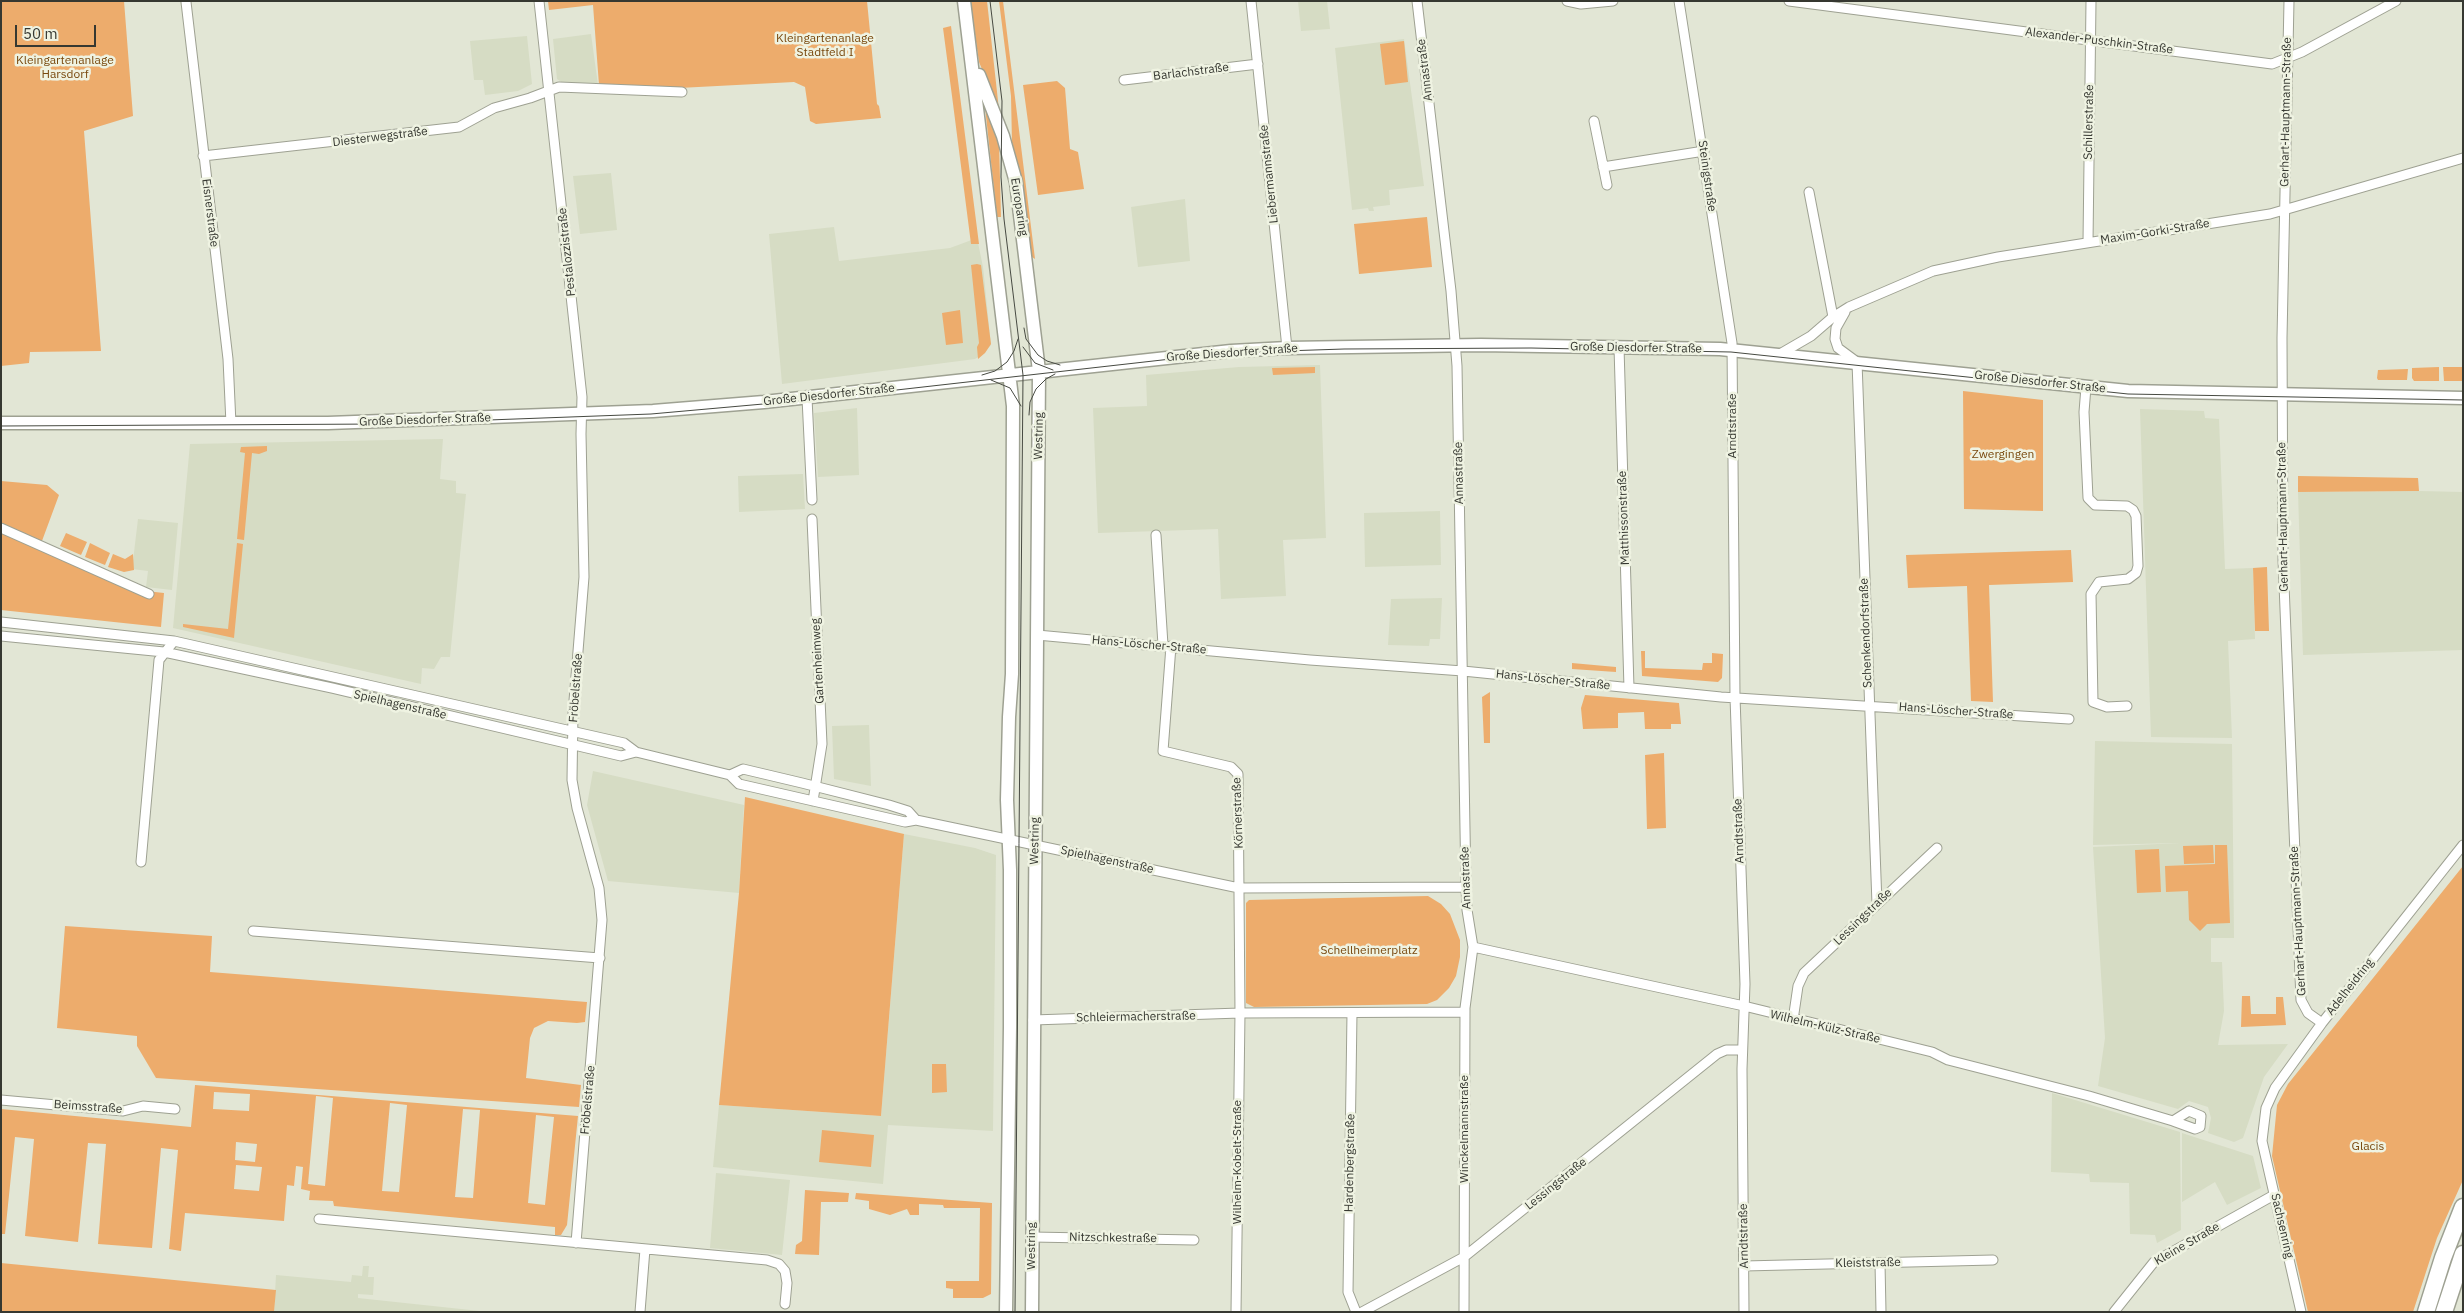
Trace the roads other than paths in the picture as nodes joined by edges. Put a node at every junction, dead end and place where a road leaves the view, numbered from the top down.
1 (539, 1) edge
2 (964, 1) edge
3 (1251, 1) edge
4 (1417, 1) edge
5 (1567, 1) edge
6 (1613, 1) edge
7 (1679, 1) edge
8 (1789, 1) edge
9 (2091, 1) edge
10 (2289, 1) edge
11 (2396, 1) edge
12 (186, 2) edge
13 (2090, 40) junction
14 (970, 49) junction
15 (2289, 57) junction
16 (1258, 64) junction
17 (1124, 80) dead end
18 (550, 90) junction
19 (682, 92) dead end
20 (1594, 121) dead end
21 (1704, 151) junction
22 (203, 156) junction
23 (2463, 158) edge
24 (1604, 167) junction
25 (1607, 185) dead end
26 (1809, 192) dead end
27 (2283, 210) junction
28 (2088, 242) junction
29 (1849, 308) junction
30 (1832, 317) junction
31 (1456, 345) junction
32 (1618, 347) junction
33 (1287, 348) junction
34 (1732, 350) junction
35 (1780, 354) junction
36 (1856, 362) junction
37 (1039, 371) junction
38 (1010, 374) junction
39 (2086, 388) junction
40 (2281, 396) junction
41 (807, 398) junction
42 (2463, 398) edge
43 (583, 414) junction
44 (1, 423) edge
45 (231, 424) junction
46 (812, 500) dead end
47 (812, 520) dead end
48 (1, 528) edge
49 (1156, 535) dead end
50 (149, 594) dead end
51 (1, 622) edge
52 (1037, 635) junction
53 (1, 636) edge
54 (174, 641) junction
55 (1167, 646) junction
56 (164, 652) junction
57 (1463, 671) junction
58 (1629, 688) junction
59 (1735, 697) junction
60 (1869, 705) junction
61 (2126, 706) dead end
62 (2069, 718) dead end
63 (573, 731) junction
64 (572, 745) junction
65 (636, 752) junction
66 (730, 775) junction
67 (816, 787) junction
68 (813, 801) junction
69 (916, 820) junction
70 (1008, 839) junction
71 (1035, 845) junction
72 (2463, 845) edge
73 (1937, 848) dead end
74 (141, 862) dead end
75 (1466, 887) junction
76 (1239, 888) junction
77 (1876, 904) junction
78 (253, 931) dead end
79 (1473, 947) junction
80 (600, 958) junction
81 (1744, 1006) junction
82 (1465, 1012) junction
83 (1240, 1013) junction
84 (1352, 1013) junction
85 (1033, 1020) junction
86 (1792, 1020) junction
87 (2322, 1023) junction
88 (1742, 1050) junction
89 (1, 1100) edge
90 (175, 1109) dead end
91 (2173, 1121) dead end
92 (2262, 1141) joint
93 (2274, 1194) junction
94 (2463, 1207) edge
95 (318, 1219) dead end
96 (1032, 1237) junction
97 (1194, 1240) dead end
98 (576, 1243) junction
99 (646, 1249) junction
100 (2463, 1254) edge
101 (1464, 1257) junction
102 (1993, 1260) dead end
103 (1880, 1263) junction
104 (1744, 1266) junction
105 (785, 1304) dead end
106 (640, 1312) edge
107 (1006, 1312) edge
108 (1032, 1312) edge
109 (1236, 1312) edge
110 (1356, 1312) edge
111 (1362, 1312) edge
112 (1464, 1312) edge
113 (1744, 1312) edge
114 (1881, 1312) edge
115 (2114, 1312) edge
116 (2301, 1312) edge
117 (2426, 1312) edge
118 (2444, 1312) edge

1 - 18 street, Pestalozzistraße
2 - 14 main road, Europaring
3 - 16 street, Liebermannstraße
4 - 31 street, Annastraße
5 - 6 street
7 - 21 street, Steinigstraße
8 - 13 street, Alexander-Puschkin-Straße
9 - 13 street, Schillerstraße
10 - 15 street, Gerhart-Hauptmann-Straße
11 - 15 street, Alexander-Puschkin-Straße
12 - 22 street, Eisnerstraße
13 - 15 street, Alexander-Puschkin-Straße
13 - 28 street, Schillerstraße
14 - 37 main road, Europaring
14 - 38 main road, Europaring
15 - 27 street, Gerhart-Hauptmann-Straße
16 - 17 street, Barlachstraße
16 - 33 street, Liebermannstraße
18 - 19 street
18 - 22 street, Diesterwegstraße
18 - 43 street, Pestalozzistraße
20 - 24 street
21 - 24 street
21 - 34 street, Steinigstraße
22 - 45 street, Eisnerstraße
23 - 27 street, Maxim-Gorki-Straße
24 - 25 street
26 - 30 street
27 - 28 street, Maxim-Gorki-Straße
27 - 40 street, Gerhart-Hauptmann-Straße
28 - 29 street, Maxim-Gorki-Straße
29 - 30 street, Maxim-Gorki-Straße
29 - 36 street
30 - 35 street, Maxim-Gorki-Straße
31 - 32 main road, Große Diesdorfer Straße
31 - 33 main road, Große Diesdorfer Straße
31 - 57 street, Annastraße
32 - 34 main road, Große Diesdorfer Straße
32 - 58 street, Matthissonstraße
33 - 37 main road, Große Diesdorfer Straße
34 - 35 main road, Große Diesdorfer Straße
34 - 59 street, Arndtstraße
35 - 36 main road, Große Diesdorfer Straße
36 - 39 main road, Große Diesdorfer Straße
36 - 60 street, Schenkendorfstraße
37 - 38 main road, Große Diesdorfer Straße
37 - 52 main road, Westring
38 - 41 main road, Große Diesdorfer Straße
38 - 70 main road, Westring
39 - 40 main road, Große Diesdorfer Straße
39 - 61 street
40 - 42 main road, Große Diesdorfer Straße
40 - 87 street, Gerhart-Hauptmann-Straße
41 - 43 main road, Große Diesdorfer Straße
41 - 46 street
43 - 45 main road, Große Diesdorfer Straße
43 - 63 street, Fröbelstraße
44 - 45 main road, Große Diesdorfer Straße
47 - 67 street, Gartenheimweg
48 - 50 street
49 - 55 street
51 - 54 street, Spielhagenstraße
52 - 55 street, Hans-Löscher-Straße
52 - 71 main road, Westring
53 - 56 street, Spielhagenstraße
54 - 56 street
54 - 63 street, Spielhagenstraße
55 - 57 street, Hans-Löscher-Straße
55 - 76 street, Körnerstraße
56 - 64 street, Spielhagenstraße
56 - 74 street
57 - 58 street, Hans-Löscher-Straße
57 - 75 street, Annastraße
58 - 59 street, Hans-Löscher-Straße
59 - 60 street, Hans-Löscher-Straße
59 - 81 street, Arndtstraße
60 - 62 street, Hans-Löscher-Straße
60 - 77 street, Schenkendorfstraße
63 - 64 street, Fröbelstraße
63 - 65 street, Spielhagenstraße
64 - 65 street, Spielhagenstraße
64 - 80 street, Fröbelstraße
65 - 66 street, Spielhagenstraße
66 - 67 street, Spielhagenstraße
66 - 68 street, Spielhagenstraße
67 - 68 street, Gartenheimweg
67 - 69 street, Spielhagenstraße
68 - 69 street, Spielhagenstraße
69 - 70 street, Spielhagenstraße
70 - 71 street, Spielhagenstraße
70 - 107 main road, Westring
71 - 76 street, Spielhagenstraße
71 - 85 main road, Westring
72 - 87 street, Adelheidring
73 - 77 street, Lessingstraße
75 - 76 street
75 - 79 street, Annastraße
76 - 83 street
77 - 86 street, Lessingstraße
78 - 80 street
79 - 81 street, Wilhelm-Külz-Straße
79 - 82 street, Winckelmannstraße
80 - 98 street, Fröbelstraße
81 - 86 street, Wilhelm-Külz-Straße
81 - 88 street, Arndtstraße
82 - 84 street
82 - 101 street, Winckelmannstraße
83 - 84 street
83 - 85 street, Schleiermacherstraße
83 - 109 street, Wilhelm-Kobelt-Straße
84 - 110 street, Hardenbergstraße
85 - 96 main road, Westring
86 - 91 street, Wilhelm-Külz-Straße
87 - 92 street, Adelheidring
88 - 101 street, Lessingstraße
88 - 104 street, Arndtstraße
89 - 90 street, Beimsstraße
92 - 93 street, Sachsenring
93 - 115 street, Kleine Straße
93 - 116 street, Sachsenring
94 - 117 highway
95 - 98 street
96 - 97 street, Nitzschkestraße
96 - 108 main road, Westring
98 - 99 street
99 - 105 street
99 - 106 street
100 - 118 highway
101 - 111 street, Lessingstraße
101 - 112 street, Winckelmannstraße
102 - 103 street, Kleiststraße
103 - 104 street, Kleiststraße
103 - 114 street
104 - 113 street, Arndtstraße

